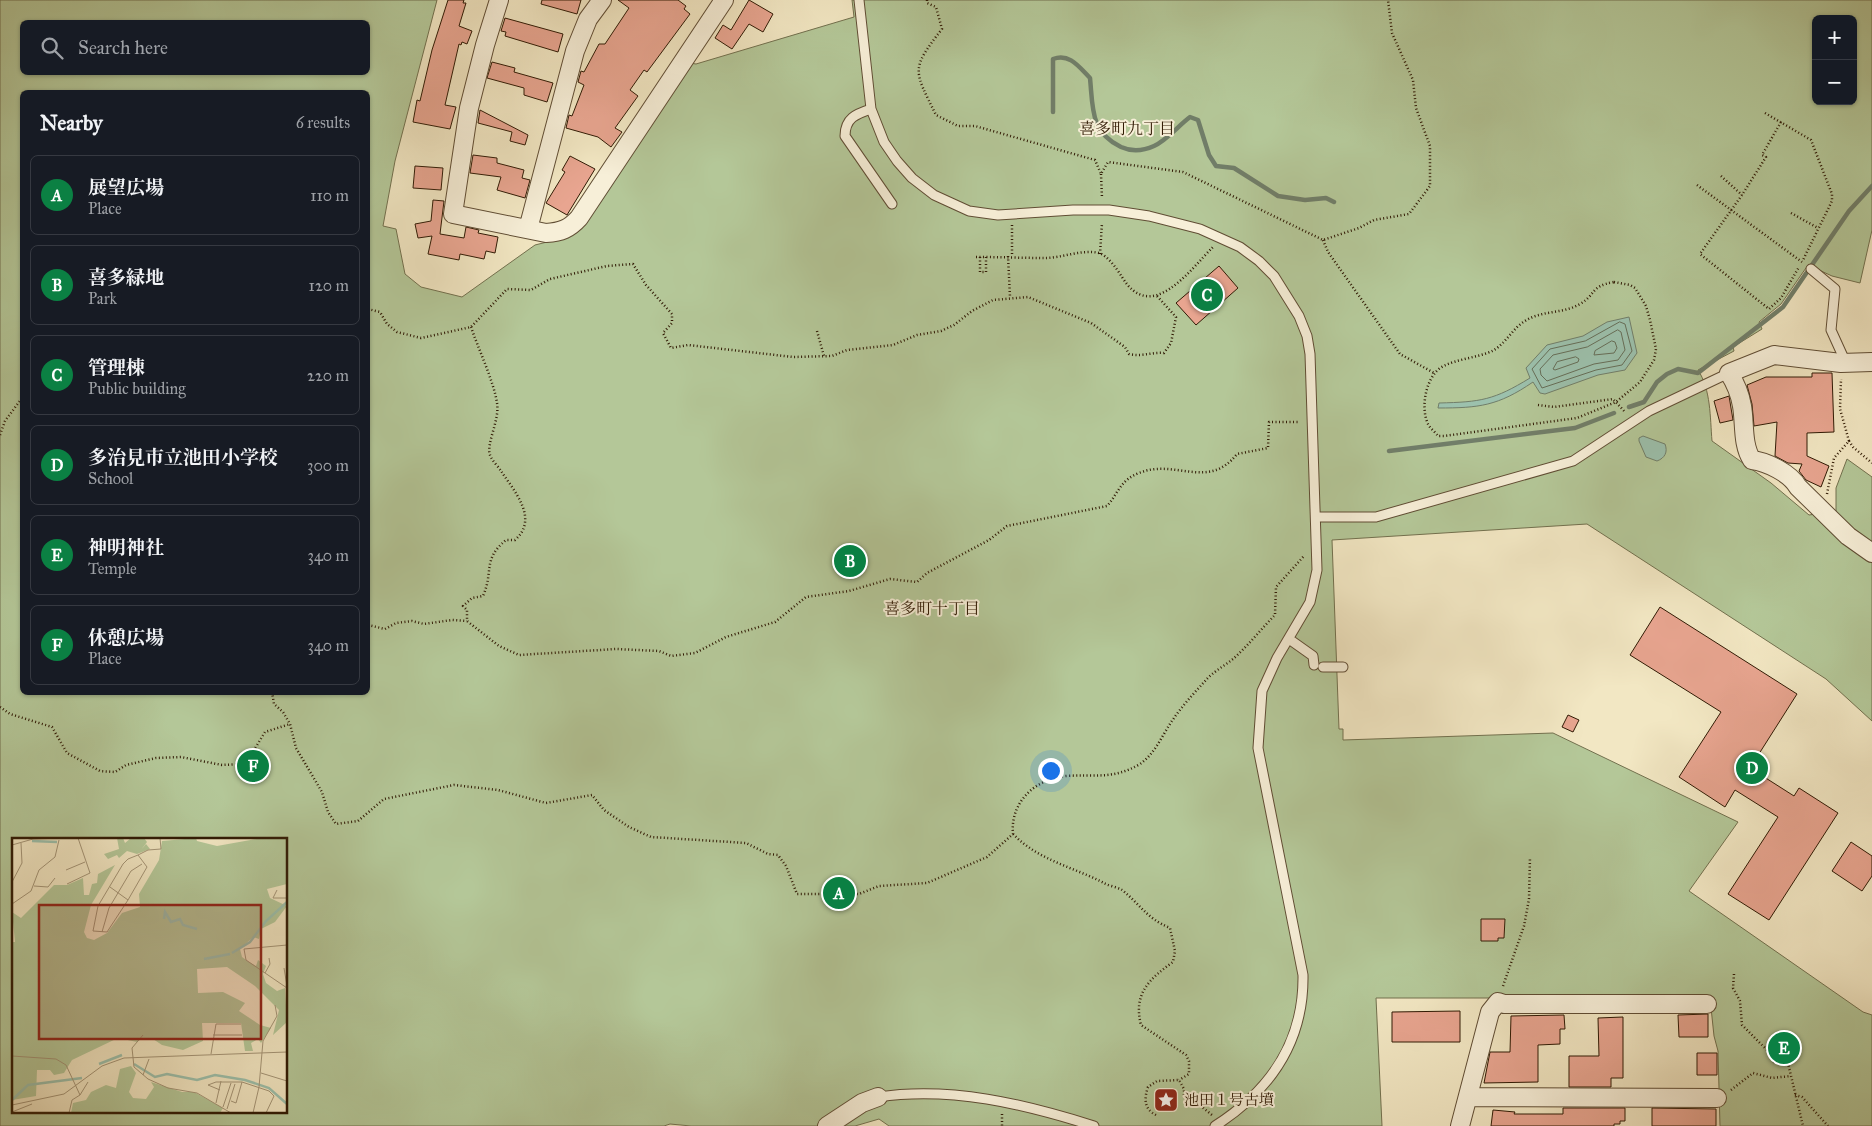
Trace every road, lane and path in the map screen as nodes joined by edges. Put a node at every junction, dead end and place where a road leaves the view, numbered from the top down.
1 (500, 0) edge
2 (602, 0) edge
3 (724, 0) edge
4 (859, 0) edge
5 (927, 0) edge
6 (1388, 0) edge
7 (871, 109) junction
8 (1765, 113) dead end
9 (1781, 122) junction
10 (1102, 174) junction
11 (1722, 176) dead end
12 (1697, 185) dead end
13 (1742, 195) junction
14 (1102, 200) dead end
15 (892, 204) dead end
16 (1732, 210) junction
17 (1791, 213) dead end
18 (1102, 220) dead end
19 (1012, 225) dead end
20 (1818, 228) junction
21 (528, 229) junction
22 (1218, 237) junction
23 (1323, 240) junction
24 (1100, 254) junction
25 (1008, 256) junction
26 (1012, 256) junction
27 (986, 257) junction
28 (1802, 262) junction
29 (1811, 269) dead end
30 (1158, 296) junction
31 (1010, 298) junction
32 (370, 310) edge
33 (471, 327) junction
34 (817, 331) dead end
35 (824, 356) junction
36 (1872, 362) edge
37 (1843, 363) junction
38 (1434, 373) junction
39 (1730, 373) junction
40 (20, 401) edge
41 (1616, 402) junction
42 (1538, 405) dead end
43 (1303, 422) dead end
44 (1633, 422) junction
45 (0, 435) edge
46 (1849, 441) junction
47 (1872, 463) edge
48 (1822, 509) junction
49 (1316, 517) junction
50 (1304, 549) dead end
51 (1872, 553) edge
52 (467, 621) junction
53 (370, 625) edge
54 (1289, 639) junction
55 (1343, 667) dead end
56 (272, 695) edge
57 (0, 707) edge
58 (290, 724) junction
59 (1013, 834) junction
60 (1530, 856) dead end
61 (1734, 974) dead end
62 (1498, 1002) junction
63 (1707, 1004) dead end
64 (1790, 1076) junction
65 (1179, 1080) junction
66 (1795, 1095) junction
67 (1468, 1096) junction
68 (878, 1097) joint
69 (1717, 1098) joint
70 (1002, 1111) dead end
71 (1156, 1115) dead end
72 (1214, 1121) edge
73 (827, 1126) edge
74 (1002, 1126) edge
75 (1094, 1126) edge
76 (1460, 1126) edge
77 (1803, 1126) edge
78 (1828, 1126) edge

1 - 21 street
2 - 21 street
3 - 21 street
4 - 7 lane
5 - 10 path
6 - 23 path
7 - 15 lane
7 - 22 lane
8 - 9 path
9 - 13 path
9 - 20 path
10 - 14 path
10 - 23 path
11 - 13 path
12 - 16 path
13 - 16 path
16 - 28 path
16 - 28 path
17 - 20 path
18 - 24 path
19 - 26 path
20 - 28 path
22 - 30 path
22 - 49 lane
23 - 38 path
24 - 26 path
24 - 30 path
25 - 26 path
25 - 27 path
25 - 31 path
27 - 27 path
29 - 37 lane
30 - 31 path
31 - 35 path
32 - 33 path
33 - 35 path
33 - 52 path
34 - 35 path
36 - 37 street
37 - 39 street
37 - 46 path
38 - 41 path
38 - 41 path
39 - 44 lane
39 - 48 street
40 - 45 path
41 - 42 path
41 - 44 path
43 - 52 path
44 - 49 lane
46 - 47 path
46 - 48 path
48 - 51 street
49 - 54 lane
50 - 59 path
52 - 53 path
54 - 55 lane
54 - 72 lane
56 - 58 path
57 - 58 path
58 - 59 path
59 - 65 path
60 - 62 path
61 - 64 path
62 - 63 street
62 - 67 street
64 - 66 path
64 - 69 path
65 - 71 path
65 - 72 path
66 - 77 path
66 - 78 path
67 - 69 street
67 - 76 street
68 - 73 street
68 - 75 lane
70 - 74 path

